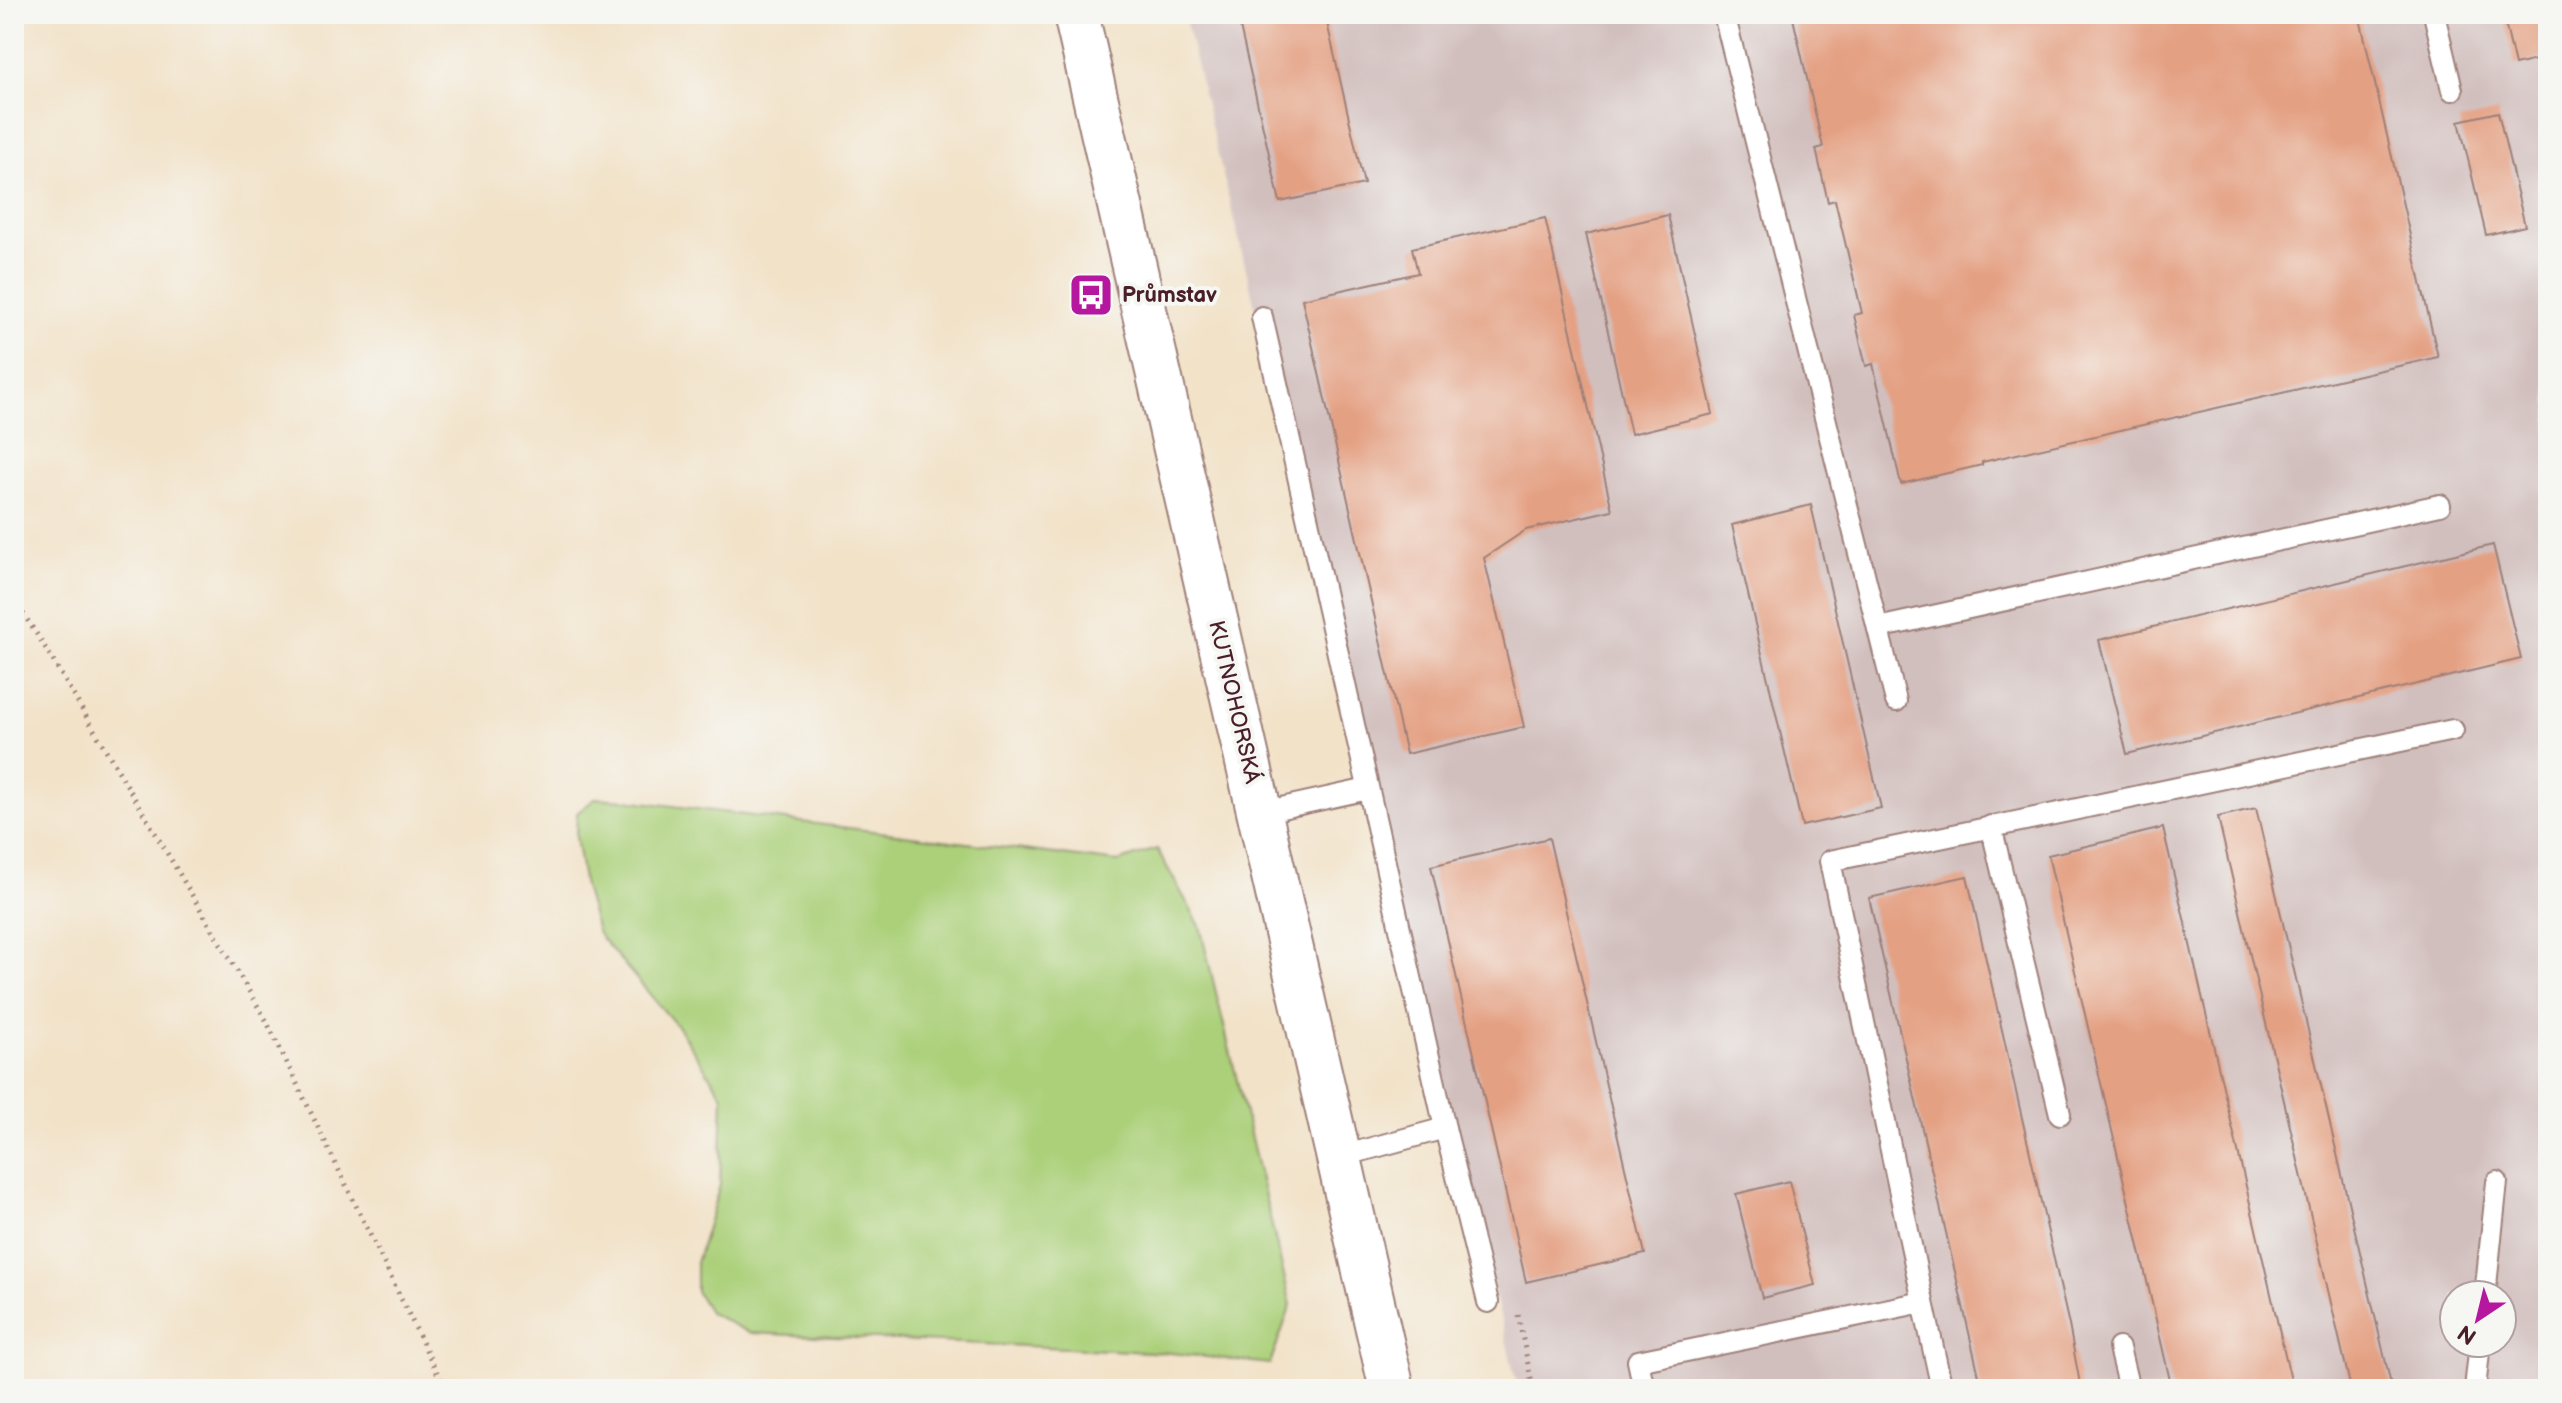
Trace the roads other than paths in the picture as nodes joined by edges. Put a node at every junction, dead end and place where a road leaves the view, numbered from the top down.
1 (1076, 14) edge
2 (1724, 14) edge
3 (2434, 14) edge
4 (2452, 90) dead end
5 (1262, 317) dead end
6 (2440, 505) dead end
7 (1878, 628) junction
8 (1896, 701) dead end
9 (2453, 730) dead end
10 (1368, 789) junction
11 (1259, 813) junction
12 (1991, 826) junction
13 (2060, 1114) dead end
14 (1445, 1128) junction
15 (1339, 1157) junction
16 (2497, 1182) dead end
17 (2487, 1279) edge
18 (1488, 1302) road end
19 (1923, 1302) junction
20 (2119, 1348) dead end
21 (2478, 1359) edge
22 (1392, 1389) edge
23 (1644, 1389) edge
24 (1942, 1389) edge
25 (2129, 1389) edge
26 (2475, 1389) edge

1 - 11 main road, KUTNOHORSKÁ
2 - 7 lane
3 - 4 lane
5 - 10 lane
6 - 7 lane
7 - 8 lane
9 - 12 lane
10 - 11 lane
10 - 14 lane
11 - 15 main road, KUTNOHORSKÁ
12 - 13 lane
12 - 19 lane
14 - 15 lane
14 - 18 lane
15 - 22 main road, KUTNOHORSKÁ
16 - 17 lane
19 - 23 lane
19 - 24 lane
20 - 25 lane
21 - 26 lane

